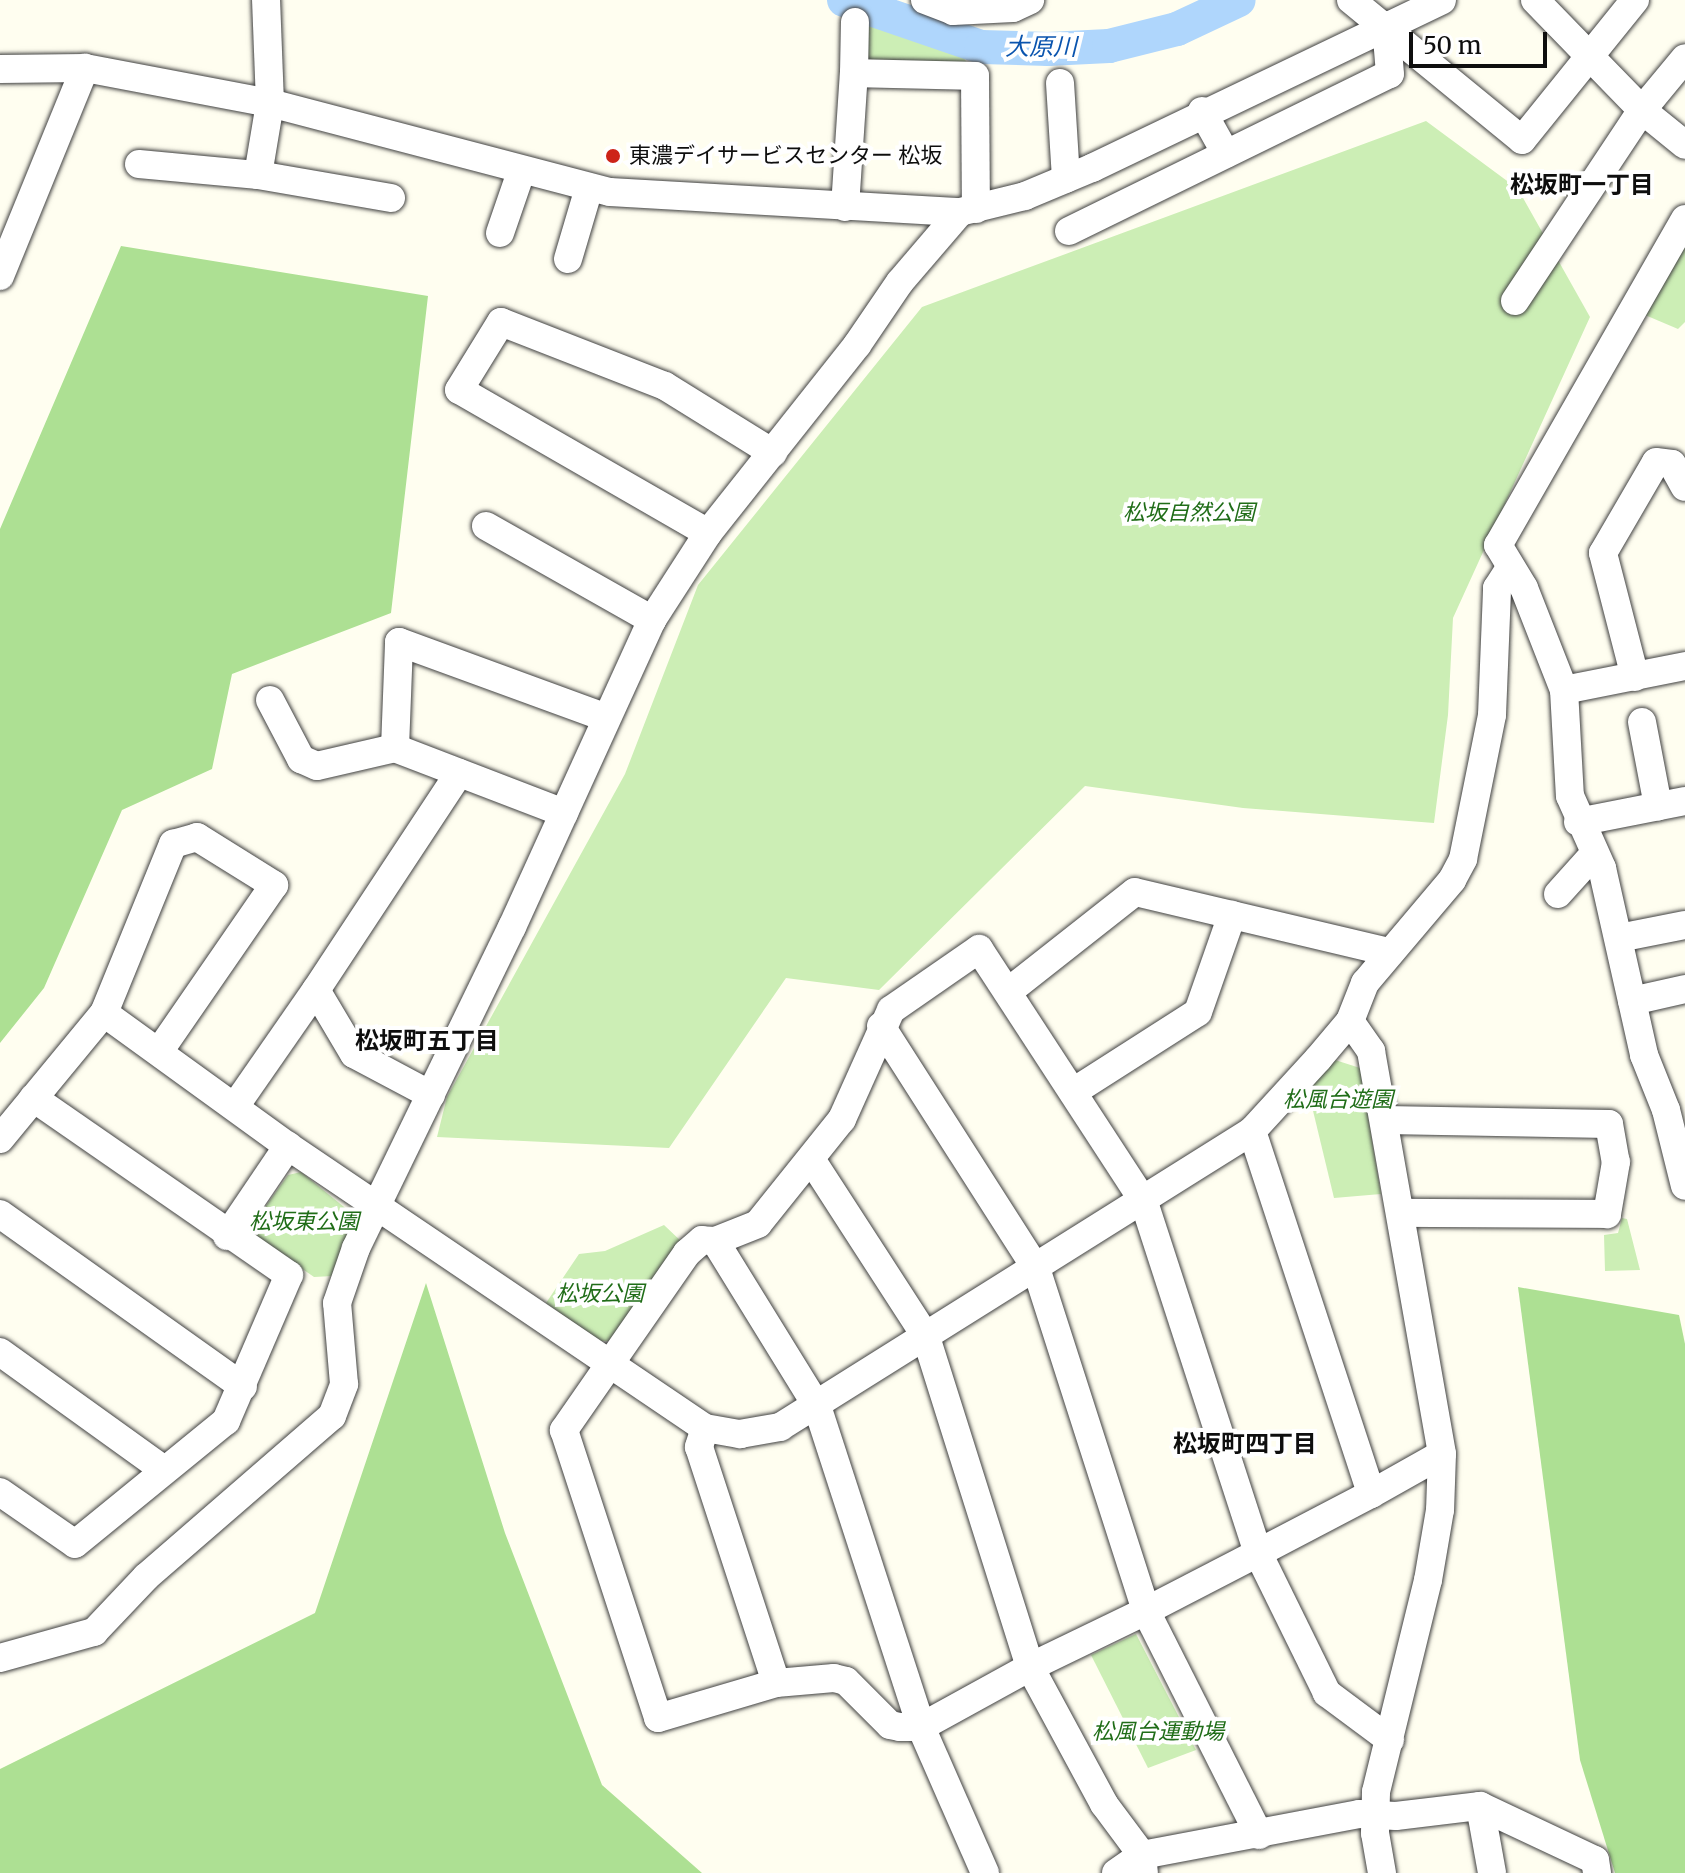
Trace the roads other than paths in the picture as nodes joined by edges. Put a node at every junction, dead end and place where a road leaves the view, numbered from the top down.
1 (266, 0) edge
2 (925, 0) edge
3 (1030, 0) edge
4 (1351, 0) edge
5 (1442, 0) edge
6 (1535, 0) edge
7 (1635, 0) edge
8 (855, 22) dead end
9 (1386, 25) junction
10 (1586, 55) junction
11 (1685, 58) edge
12 (85, 68) junction
13 (0, 69) edge
14 (854, 73) junction
15 (1060, 83) dead end
16 (270, 103) junction
17 (1642, 110) junction
18 (1202, 111) junction
19 (1685, 145) edge
20 (1226, 154) junction
21 (139, 164) dead end
22 (521, 172) junction
23 (258, 175) junction
24 (1066, 179) junction
25 (589, 188) junction
26 (391, 198) dead end
27 (845, 207) junction
28 (968, 211) junction
29 (1685, 219) edge
30 (1069, 231) dead end
31 (500, 233) dead end
32 (568, 259) dead end
33 (0, 276) edge
34 (1515, 301) dead end
35 (773, 453) junction
36 (1685, 487) edge
37 (486, 526) dead end
38 (708, 533) junction
39 (1510, 568) junction
40 (652, 620) junction
41 (1685, 666) edge
42 (1635, 677) junction
43 (1564, 690) junction
44 (270, 700) dead end
45 (607, 718) junction
46 (1642, 722) dead end
47 (395, 748) junction
48 (459, 773) junction
49 (1672, 803) edge
50 (564, 813) junction
51 (1578, 822) junction
52 (1594, 854) junction
53 (1558, 894) dead end
54 (1232, 915) junction
55 (1685, 925) edge
56 (1619, 938) junction
57 (1388, 952) junction
58 (1685, 989) edge
59 (316, 990) junction
60 (1009, 991) junction
61 (1632, 1001) junction
62 (104, 1013) junction
63 (1350, 1021) junction
64 (881, 1026) junction
65 (161, 1049) junction
66 (1073, 1092) junction
67 (431, 1095) junction
68 (33, 1098) junction
69 (236, 1105) junction
70 (1676, 1108) edge
71 (1385, 1120) junction
72 (1252, 1131) junction
73 (0, 1139) edge
74 (288, 1146) junction
75 (811, 1159) junction
76 (1685, 1186) edge
77 (1144, 1202) junction
78 (379, 1208) junction
79 (1401, 1213) junction
80 (0, 1214) edge
81 (227, 1236) junction
82 (715, 1241) junction
83 (1036, 1268) junction
84 (926, 1337) junction
85 (0, 1352) edge
86 (610, 1364) junction
87 (243, 1387) junction
88 (817, 1406) junction
89 (705, 1428) junction
90 (1442, 1454) junction
91 (163, 1469) junction
92 (0, 1492) edge
93 (1371, 1494) junction
94 (1258, 1553) junction
95 (1146, 1611) junction
96 (0, 1658) edge
97 (1030, 1667) junction
98 (776, 1683) junction
99 (921, 1727) junction
100 (1390, 1740) junction
101 (1480, 1806) junction
102 (1374, 1814) junction
103 (1259, 1835) junction
104 (1143, 1864) edge
105 (985, 1873) edge
106 (1116, 1873) edge
107 (1382, 1873) edge
108 (1492, 1873) edge
109 (1597, 1873) edge

1 - 16 street
2 - 3 street
4 - 9 street
5 - 9 street
6 - 10 street
7 - 10 street
8 - 14 street
9 - 10 street
9 - 18 street
9 - 20 street
10 - 17 street
11 - 17 street
12 - 13 street
12 - 16 street
12 - 33 street
14 - 27 street
14 - 28 street
15 - 24 street
16 - 22 street
16 - 23 street
17 - 19 street
17 - 34 street
18 - 20 street
18 - 24 street
20 - 30 street
21 - 23 street
22 - 25 street
22 - 31 street
23 - 26 street
24 - 28 street
25 - 27 street
25 - 32 street
27 - 28 street
28 - 35 street
29 - 39 street
35 - 38 street
35 - 38 street
36 - 42 street
37 - 40 street
38 - 40 street
39 - 43 street
39 - 57 street
40 - 45 street
41 - 42 street
42 - 43 street
43 - 51 street
44 - 47 street
45 - 47 street
45 - 50 street
46 - 49 street
47 - 48 street
48 - 50 street
48 - 59 street
49 - 51 street
50 - 67 street
51 - 52 street
52 - 53 street
52 - 56 street
54 - 57 street
54 - 60 street
54 - 66 street
55 - 56 street
56 - 61 street
57 - 63 street
58 - 61 street
59 - 67 street
59 - 69 street
60 - 64 street
60 - 66 street
61 - 70 street
62 - 65 street
62 - 65 street
62 - 68 street
63 - 71 street
63 - 72 street
64 - 75 street
64 - 83 street
65 - 69 street
66 - 77 street
67 - 78 street
68 - 73 street
68 - 81 street
69 - 74 street
70 - 76 street
71 - 79 street
71 - 79 street
72 - 77 street
72 - 93 street
74 - 78 street
74 - 81 street
75 - 82 street
75 - 84 street
77 - 83 street
77 - 94 street
78 - 86 street
78 - 96 street
79 - 90 street
80 - 87 street
81 - 87 street
82 - 86 street
82 - 88 street
83 - 84 street
83 - 95 street
84 - 88 street
84 - 97 street
85 - 91 street
86 - 89 street
86 - 98 street
87 - 91 street
88 - 89 street
88 - 99 street
89 - 98 street
90 - 93 street
90 - 100 street
91 - 92 street
93 - 94 street
94 - 95 street
94 - 100 street
95 - 97 street
95 - 103 street
97 - 99 street
97 - 104 street
98 - 99 street
99 - 105 street
100 - 102 street
101 - 102 street
101 - 108 street
101 - 109 street
102 - 103 street
102 - 107 street
103 - 104 street
104 - 106 street

